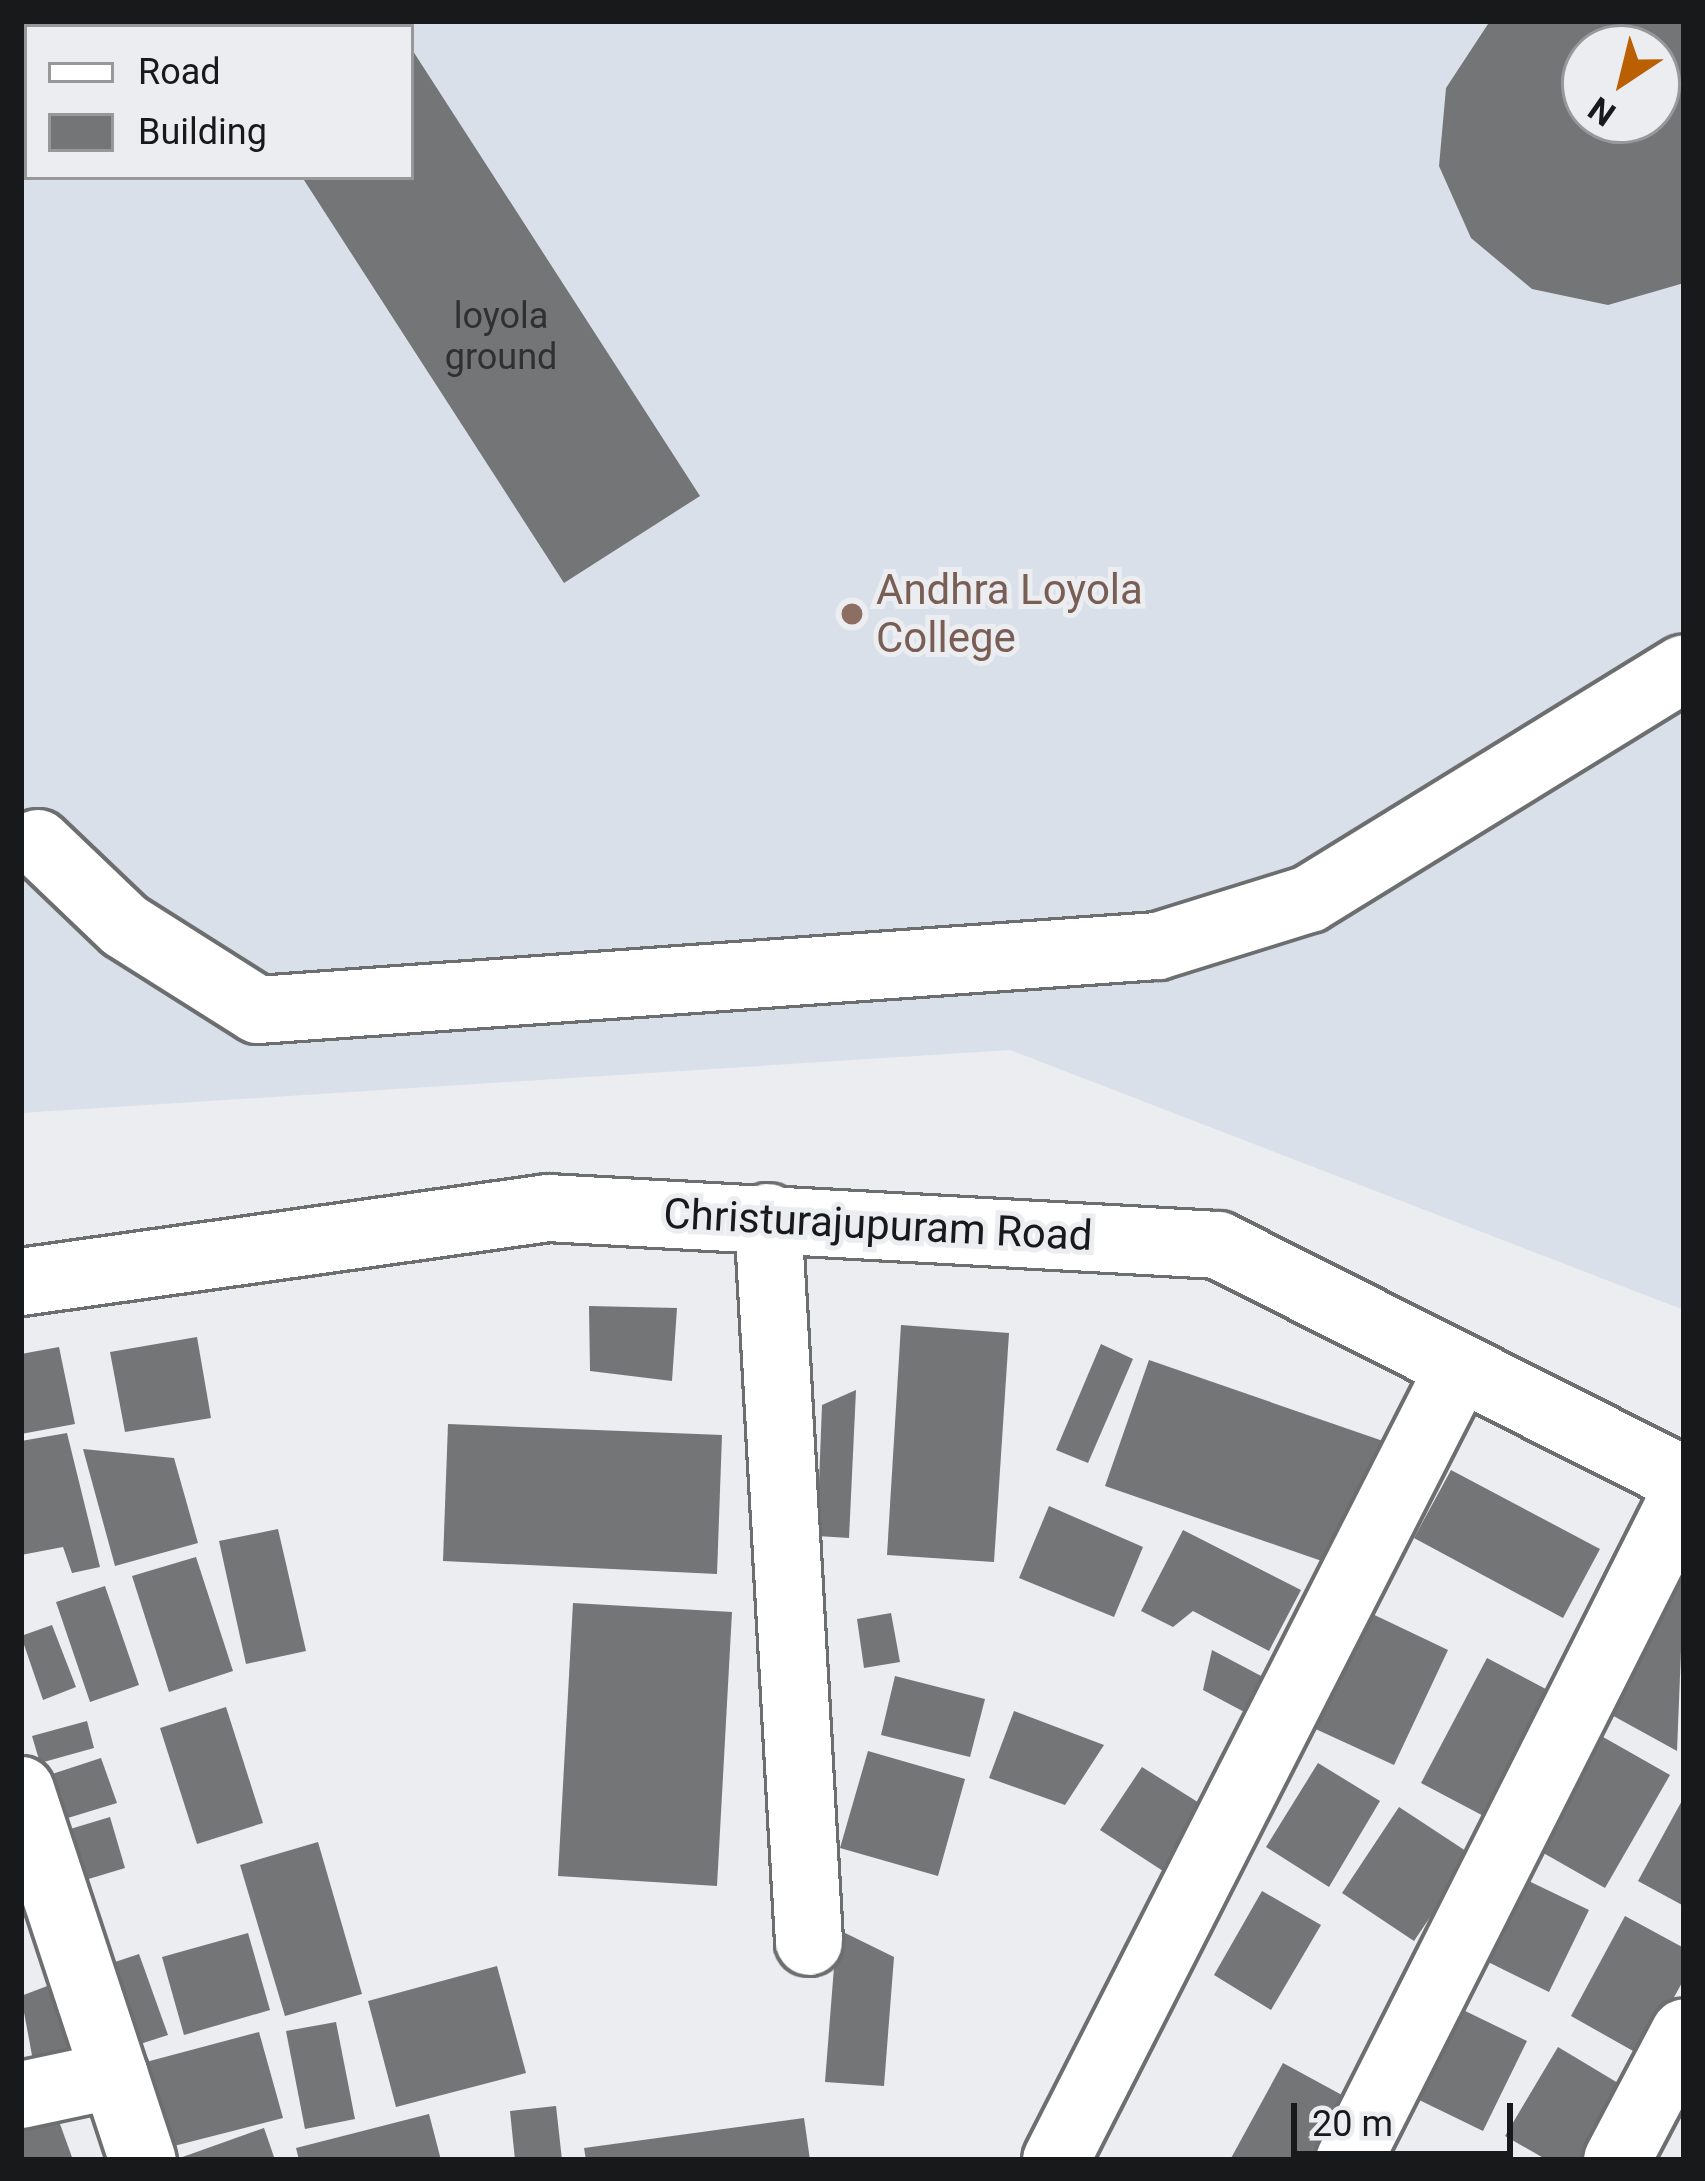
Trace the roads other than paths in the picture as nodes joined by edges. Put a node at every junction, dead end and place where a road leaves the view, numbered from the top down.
1 (1684, 668) edge
2 (38, 843) dead end
3 (768, 1217) junction
4 (21, 1282) edge
5 (1459, 1368) junction
6 (1684, 1480) edge
7 (1684, 1496) edge
8 (21, 1790) edge
9 (809, 1942) dead end
10 (1684, 2032) edge
11 (116, 2075) junction
12 (21, 2095) edge
13 (143, 2160) edge
14 (1056, 2160) edge
15 (1348, 2160) edge
16 (1617, 2160) edge

1 - 2 street
3 - 4 street, Christurajupuram Road
3 - 5 street, Christurajupuram Road
3 - 9 street
5 - 6 street, Christurajupuram Road
5 - 14 street
7 - 15 street
8 - 11 street
10 - 16 street
11 - 12 street
11 - 13 street

